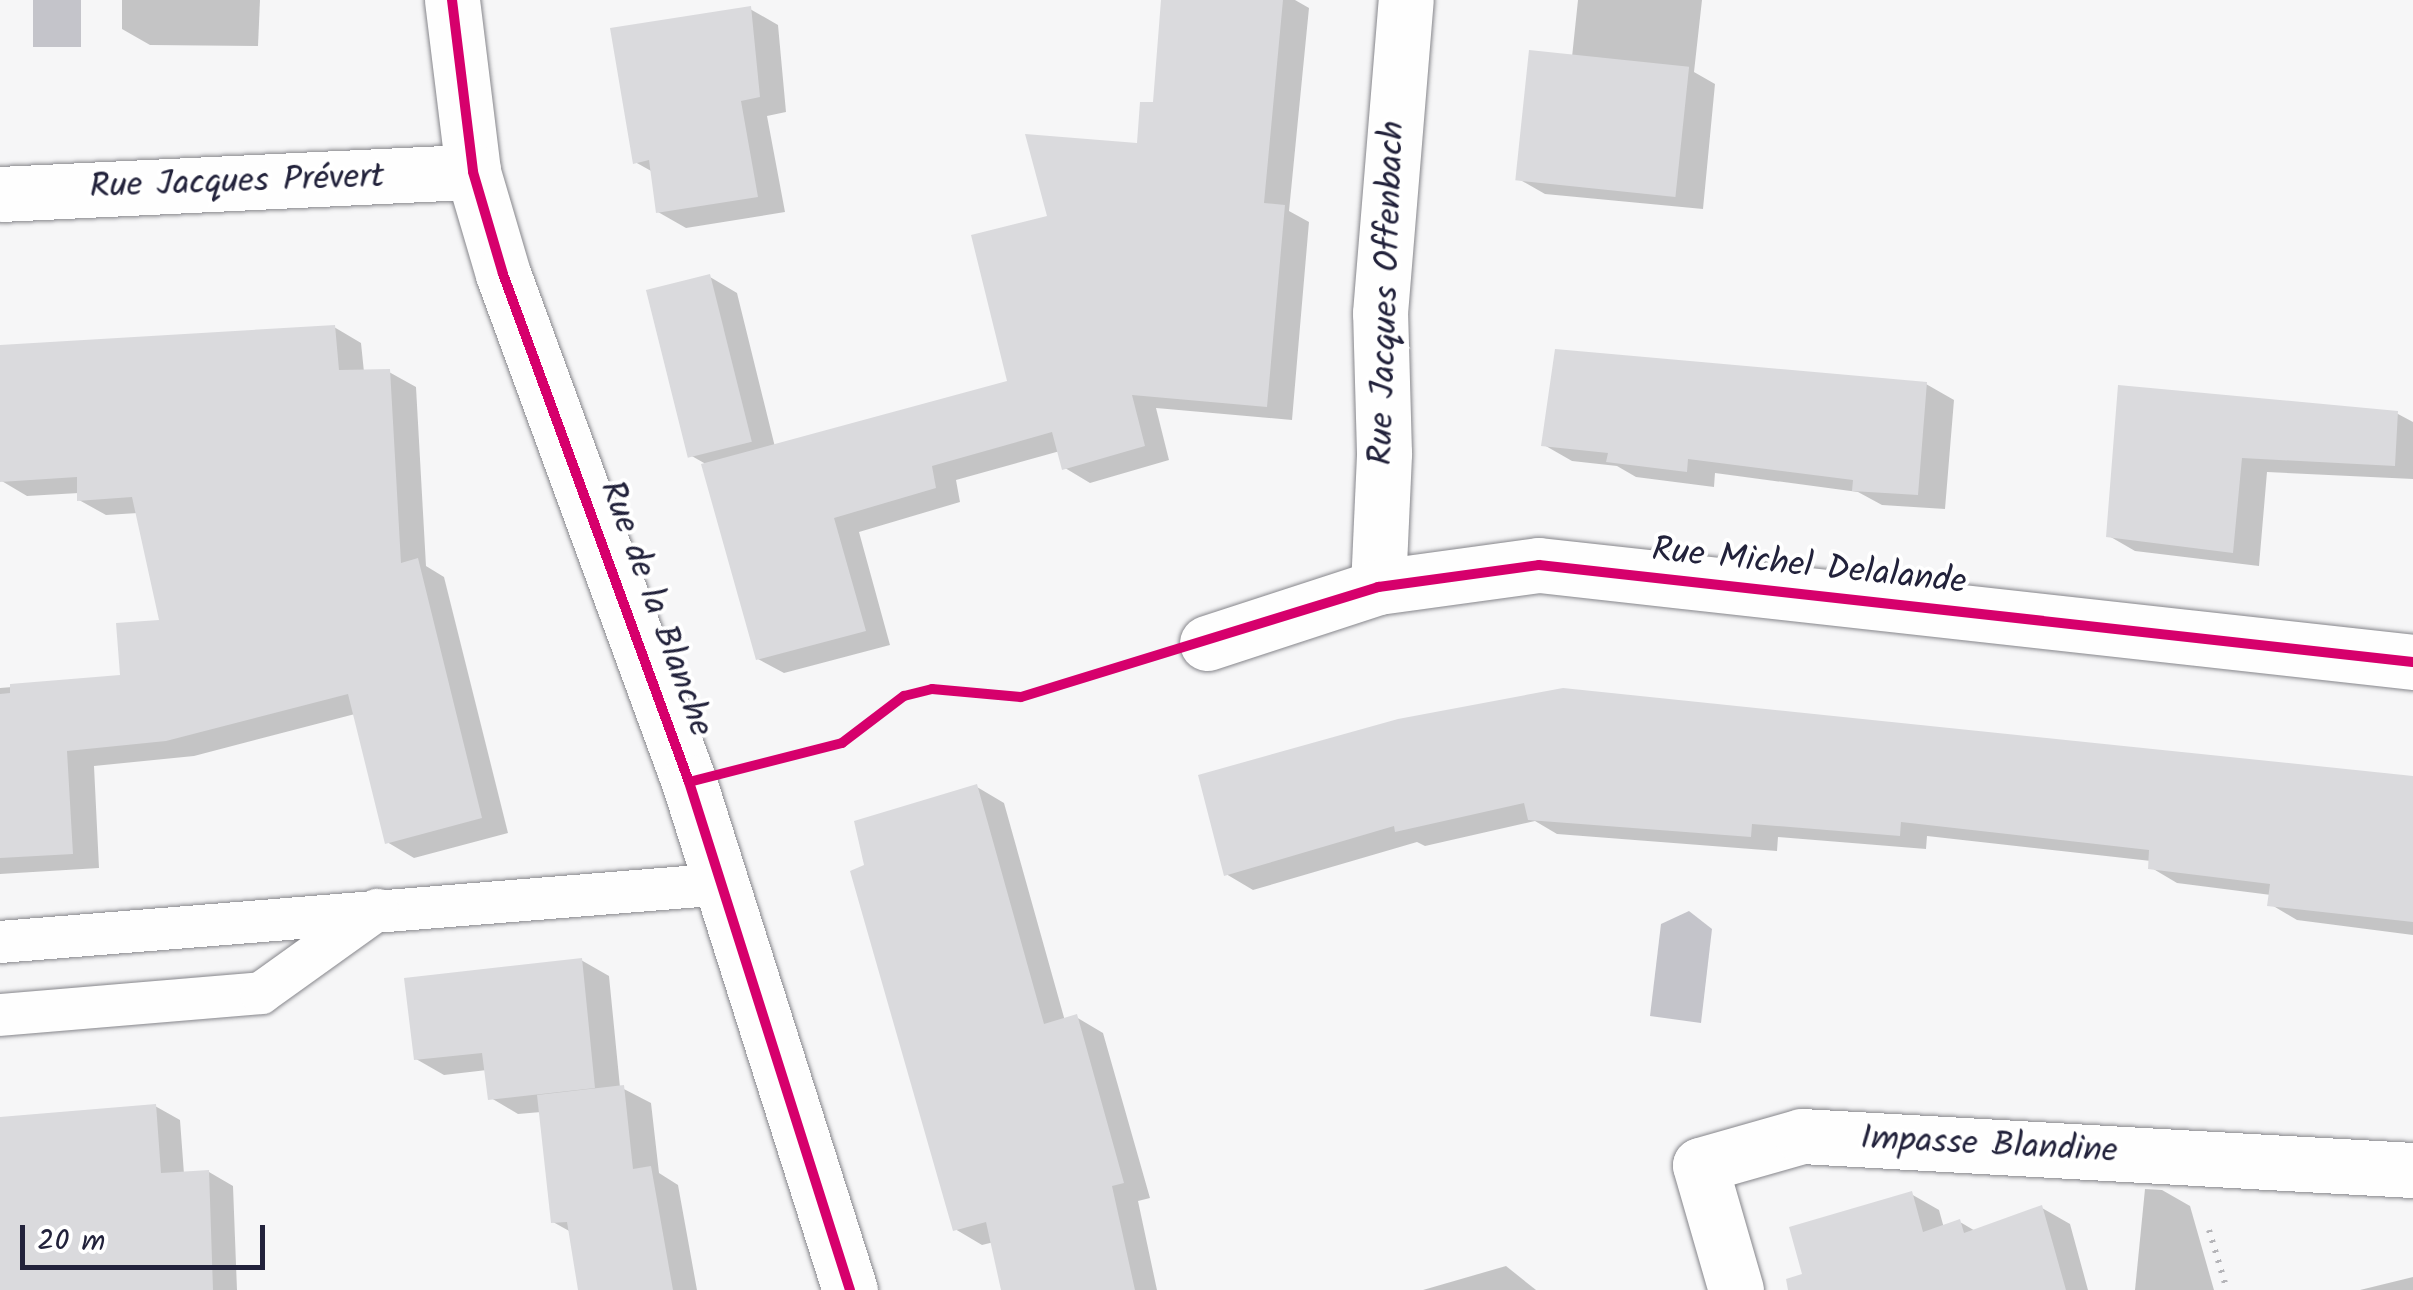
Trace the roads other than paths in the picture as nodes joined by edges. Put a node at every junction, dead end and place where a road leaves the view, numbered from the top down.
1 (452, 0) edge
2 (1406, 0) edge
3 (473, 172) junction
4 (0, 194) edge
5 (1378, 586) junction
6 (1207, 644) dead end
7 (2413, 662) edge
8 (724, 884) junction
9 (378, 909) junction
10 (0, 942) edge
11 (0, 1015) edge
12 (2413, 1170) edge
13 (850, 1290) edge
14 (1736, 1290) edge

1 - 3 street, Rue de la Blanche
2 - 5 street, Rue Jacques Offenbach
3 - 4 street, Rue Jacques Prévert
3 - 8 street, Rue de la Blanche
5 - 6 street, Rue Michel Delalande
5 - 7 street, Rue Michel Delalande
8 - 9 lane
8 - 13 street, Rue de la Blanche
9 - 10 lane
9 - 11 lane
12 - 14 street, Impasse Blandine

